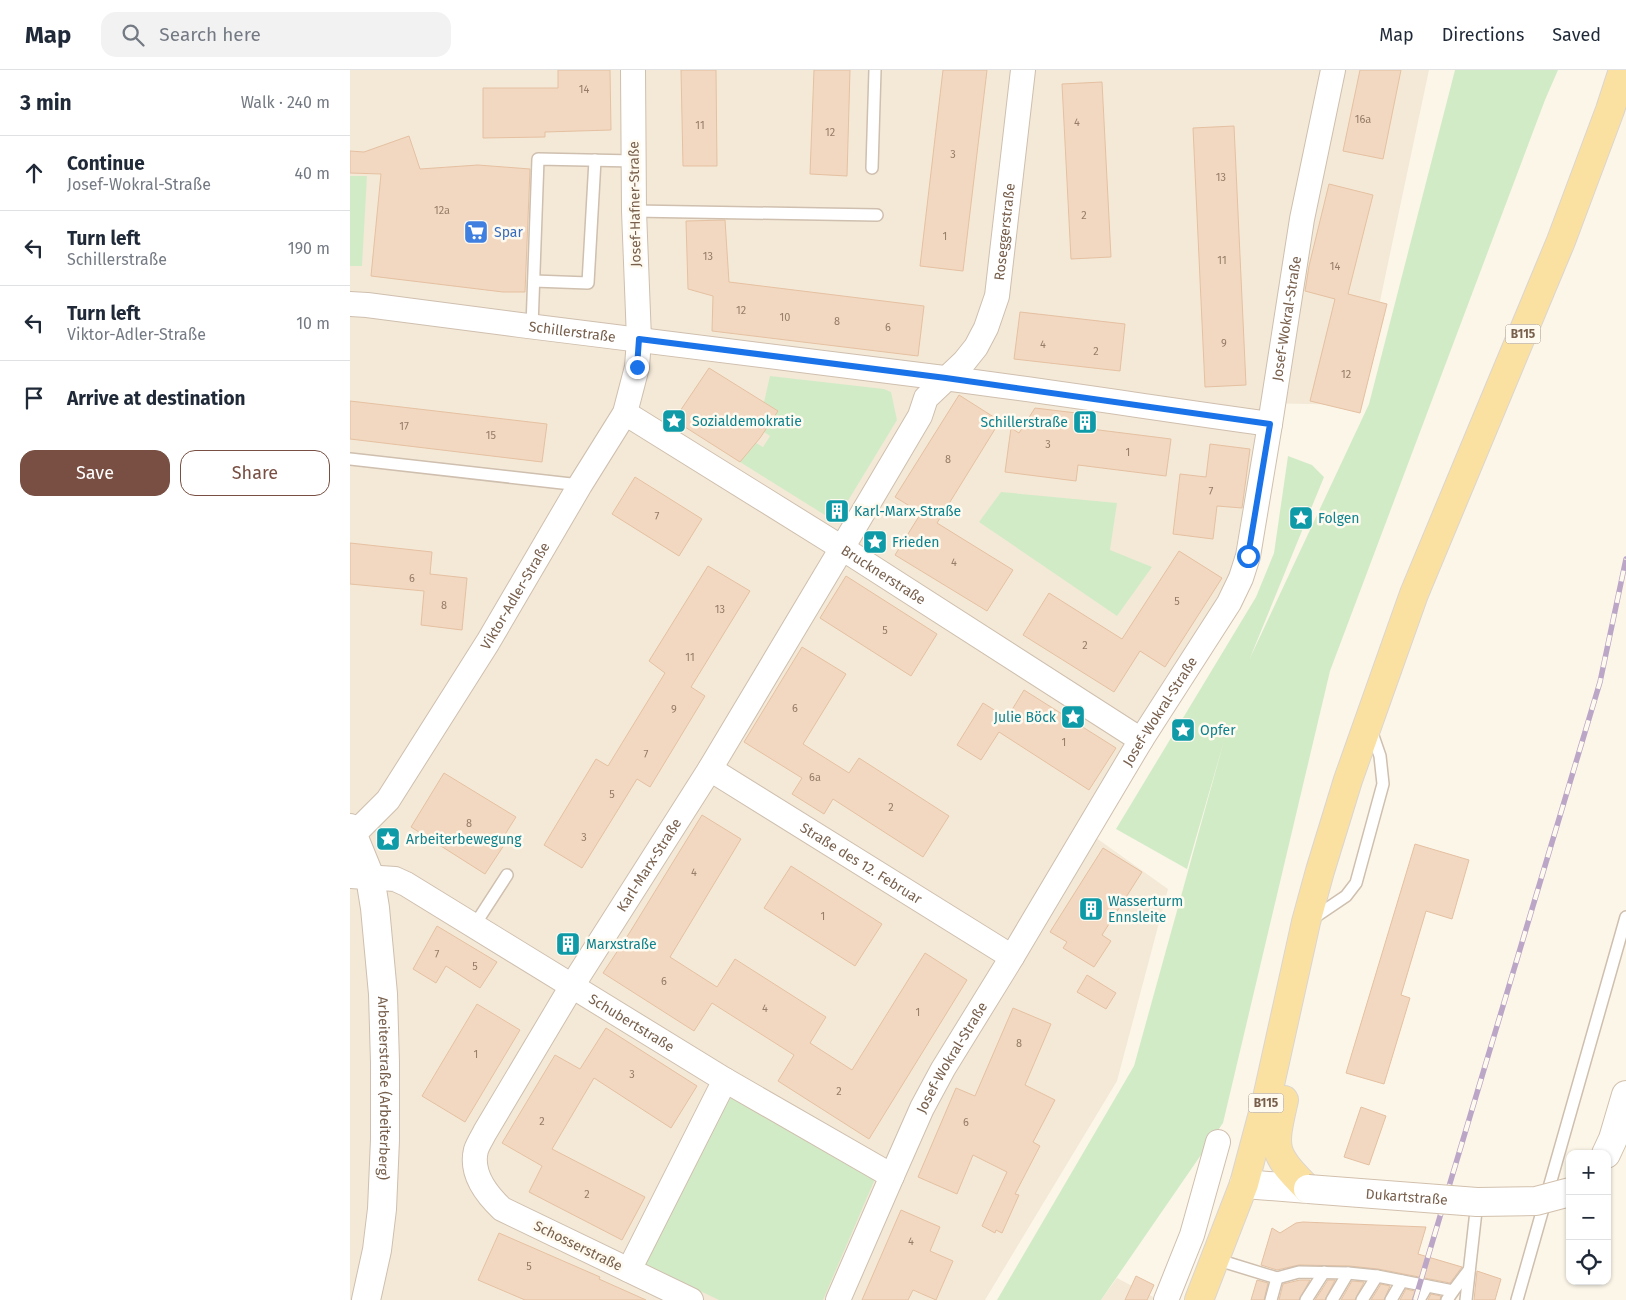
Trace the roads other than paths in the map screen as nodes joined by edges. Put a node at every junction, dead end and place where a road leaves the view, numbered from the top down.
1 (633, 70) edge
2 (875, 70) edge
3 (1023, 70) edge
4 (1333, 70) edge
5 (1623, 70) edge
6 (595, 160) junction
7 (634, 161) junction
8 (872, 168) dead end
9 (634, 211) junction
10 (877, 214) dead end
11 (534, 281) junction
12 (350, 304) edge
13 (532, 327) junction
14 (639, 339) junction
15 (946, 378) junction
16 (625, 413) junction
17 (1270, 424) junction
18 (350, 459) edge
19 (580, 485) junction
20 (842, 548) junction
21 (1368, 723) junction
22 (1141, 740) junction
23 (710, 769) junction
24 (352, 832) edge
25 (507, 874) dead end
26 (360, 877) edge
27 (1626, 917) edge
28 (1306, 922) junction
29 (474, 926) junction
30 (1012, 957) junction
31 (572, 986) junction
32 (1285, 1020) junction
33 (725, 1080) junction
34 (1626, 1095) edge
35 (1218, 1142) dead end
36 (1608, 1150) edge
37 (892, 1176) junction
38 (478, 1178) joint
39 (1244, 1184) junction
40 (1308, 1189) junction
41 (1566, 1193) edge
42 (1477, 1202) junction
43 (1215, 1259) junction
44 (1470, 1268) junction
45 (629, 1270) junction
46 (1324, 1272) junction
47 (1348, 1274) junction
48 (1378, 1276) junction
49 (1277, 1278) junction
50 (1402, 1281) junction
51 (1428, 1286) junction
52 (1450, 1295) edge
53 (366, 1300) edge
54 (691, 1300) edge
55 (838, 1300) edge
56 (1166, 1300) edge
57 (1199, 1300) edge
58 (1270, 1300) edge
59 (1306, 1300) edge
60 (1332, 1300) edge
61 (1362, 1300) edge
62 (1391, 1300) edge
63 (1419, 1300) edge
64 (1466, 1300) edge
65 (1517, 1300) edge

1 - 7 street, Josef-Hafner-Straße
2 - 8 lane
3 - 15 street, Roseggerstraße
4 - 17 street, Josef-Wokral-Straße
5 - 21 main road, B115
6 - 7 lane
6 - 11 lane
6 - 11 lane
7 - 9 street, Josef-Hafner-Straße
9 - 10 lane
9 - 14 street, Josef-Hafner-Straße
11 - 13 lane
12 - 13 street, Schillerstraße
13 - 14 street, Schillerstraße
14 - 15 street, Schillerstraße
14 - 16 street, Viktor-Adler-Straße
15 - 17 street, Schillerstraße
15 - 20 street, Karl-Marx-Straße
16 - 19 street, Viktor-Adler-Straße
16 - 20 street, Brucknerstraße
17 - 22 street, Josef-Wokral-Straße
18 - 19 lane
19 - 24 street, Viktor-Adler-Straße
20 - 22 street, Brucknerstraße
20 - 23 street, Karl-Marx-Straße
21 - 28 main road, B115
21 - 28 lane
22 - 30 street, Josef-Wokral-Straße
23 - 30 street, Straße des 12. Februar
23 - 31 street, Karl-Marx-Straße
24 - 26 street, Arbeiterstraße (Arbeiterberg)
25 - 29 lane
26 - 29 street, Schubertstraße
26 - 53 street, Arbeiterstraße (Arbeiterberg)
27 - 65 lane
28 - 32 main road, B115
29 - 31 street, Schubertstraße
30 - 37 street, Josef-Wokral-Straße
31 - 33 street, Schubertstraße
31 - 38 street, Karl-Marx-Straße
32 - 39 main road, B115
32 - 40 main road
33 - 37 street, Schubertstraße
33 - 45 street
34 - 36 street
35 - 56 street
37 - 55 street, Josef-Wokral-Straße
38 - 45 street, Schosserstraße
39 - 40 street, Dukartstraße
39 - 43 main road, B115
40 - 42 street, Dukartstraße, bridge
41 - 42 street, Dukartstraße, bridge
42 - 44 lane
43 - 49 lane
43 - 57 main road, B115
44 - 52 lane
44 - 64 lane
45 - 54 street, Schosserstraße
46 - 47 lane
46 - 49 lane
46 - 59 lane
47 - 48 lane
47 - 60 lane
48 - 50 lane
48 - 61 lane
49 - 58 lane
50 - 51 lane
50 - 62 lane
51 - 52 lane
51 - 63 lane

